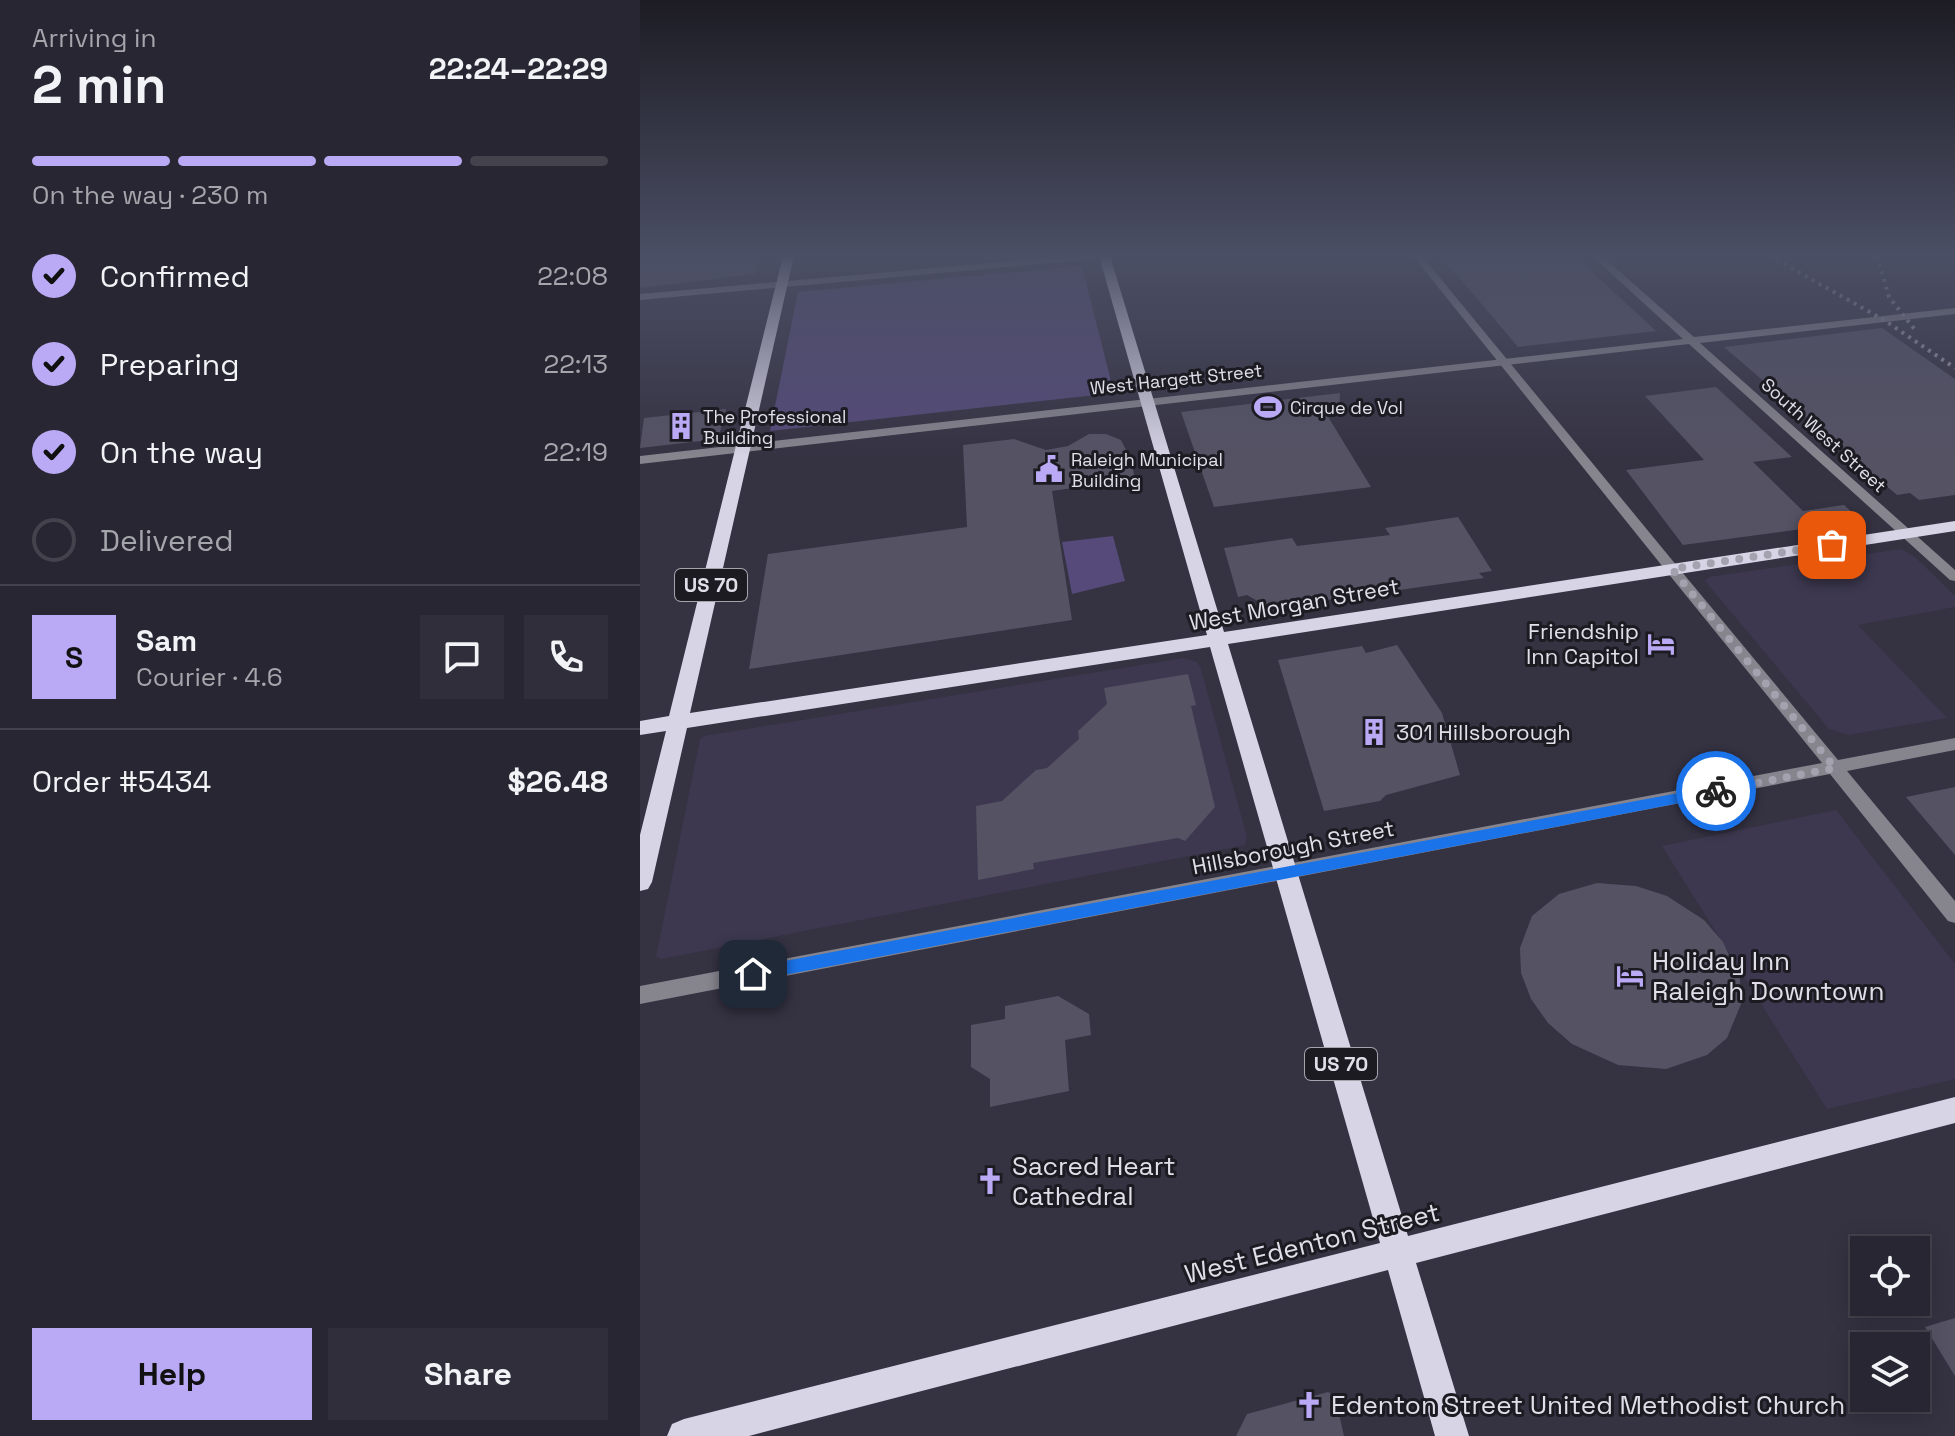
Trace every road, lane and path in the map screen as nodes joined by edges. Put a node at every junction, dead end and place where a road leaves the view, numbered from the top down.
1 (772, 323) edge
2 (1123, 323) edge
3 (1473, 323) edge
4 (1673, 323) edge
5 (1846, 323) edge
6 (1692, 340) junction
7 (1504, 361) junction
8 (1146, 401) junction
9 (743, 448) junction
10 (640, 460) edge
11 (1955, 526) edge
12 (1906, 533) junction
13 (1672, 569) junction
14 (1955, 577) edge
15 (1214, 639) junction
16 (678, 722) junction
17 (640, 728) edge
18 (1955, 744) edge
19 (1835, 768) junction
20 (1284, 873) junction
21 (640, 882) edge
22 (1955, 915) edge
23 (640, 995) edge
24 (1955, 1110) edge
25 (1398, 1255) junction
26 (684, 1436) edge
27 (1452, 1436) edge

1 - 9 main road, US 70
2 - 8 main road, US 70
3 - 7 street
4 - 6 street, South West Street
5 - 6 street, West Hargett Street
6 - 7 street, West Hargett Street
6 - 12 street, South West Street
7 - 8 street, West Hargett Street
7 - 13 street
8 - 9 street, West Hargett Street
8 - 15 main road, US 70
9 - 10 street, West Hargett Street
9 - 16 main road, US 70
11 - 12 main road, West Morgan Street
12 - 13 main road, West Morgan Street
12 - 14 street, South West Street
13 - 15 main road, West Morgan Street
13 - 19 street
15 - 16 main road, West Morgan Street
15 - 20 main road, US 70
16 - 17 main road, West Morgan Street
16 - 21 main road, US 70
18 - 19 street, Hillsborough Street
19 - 20 street, Hillsborough Street
19 - 22 street
20 - 23 street, Hillsborough Street
20 - 25 main road, US 70
24 - 25 main road, West Edenton Street
25 - 26 main road, West Edenton Street
25 - 27 main road, US 70

